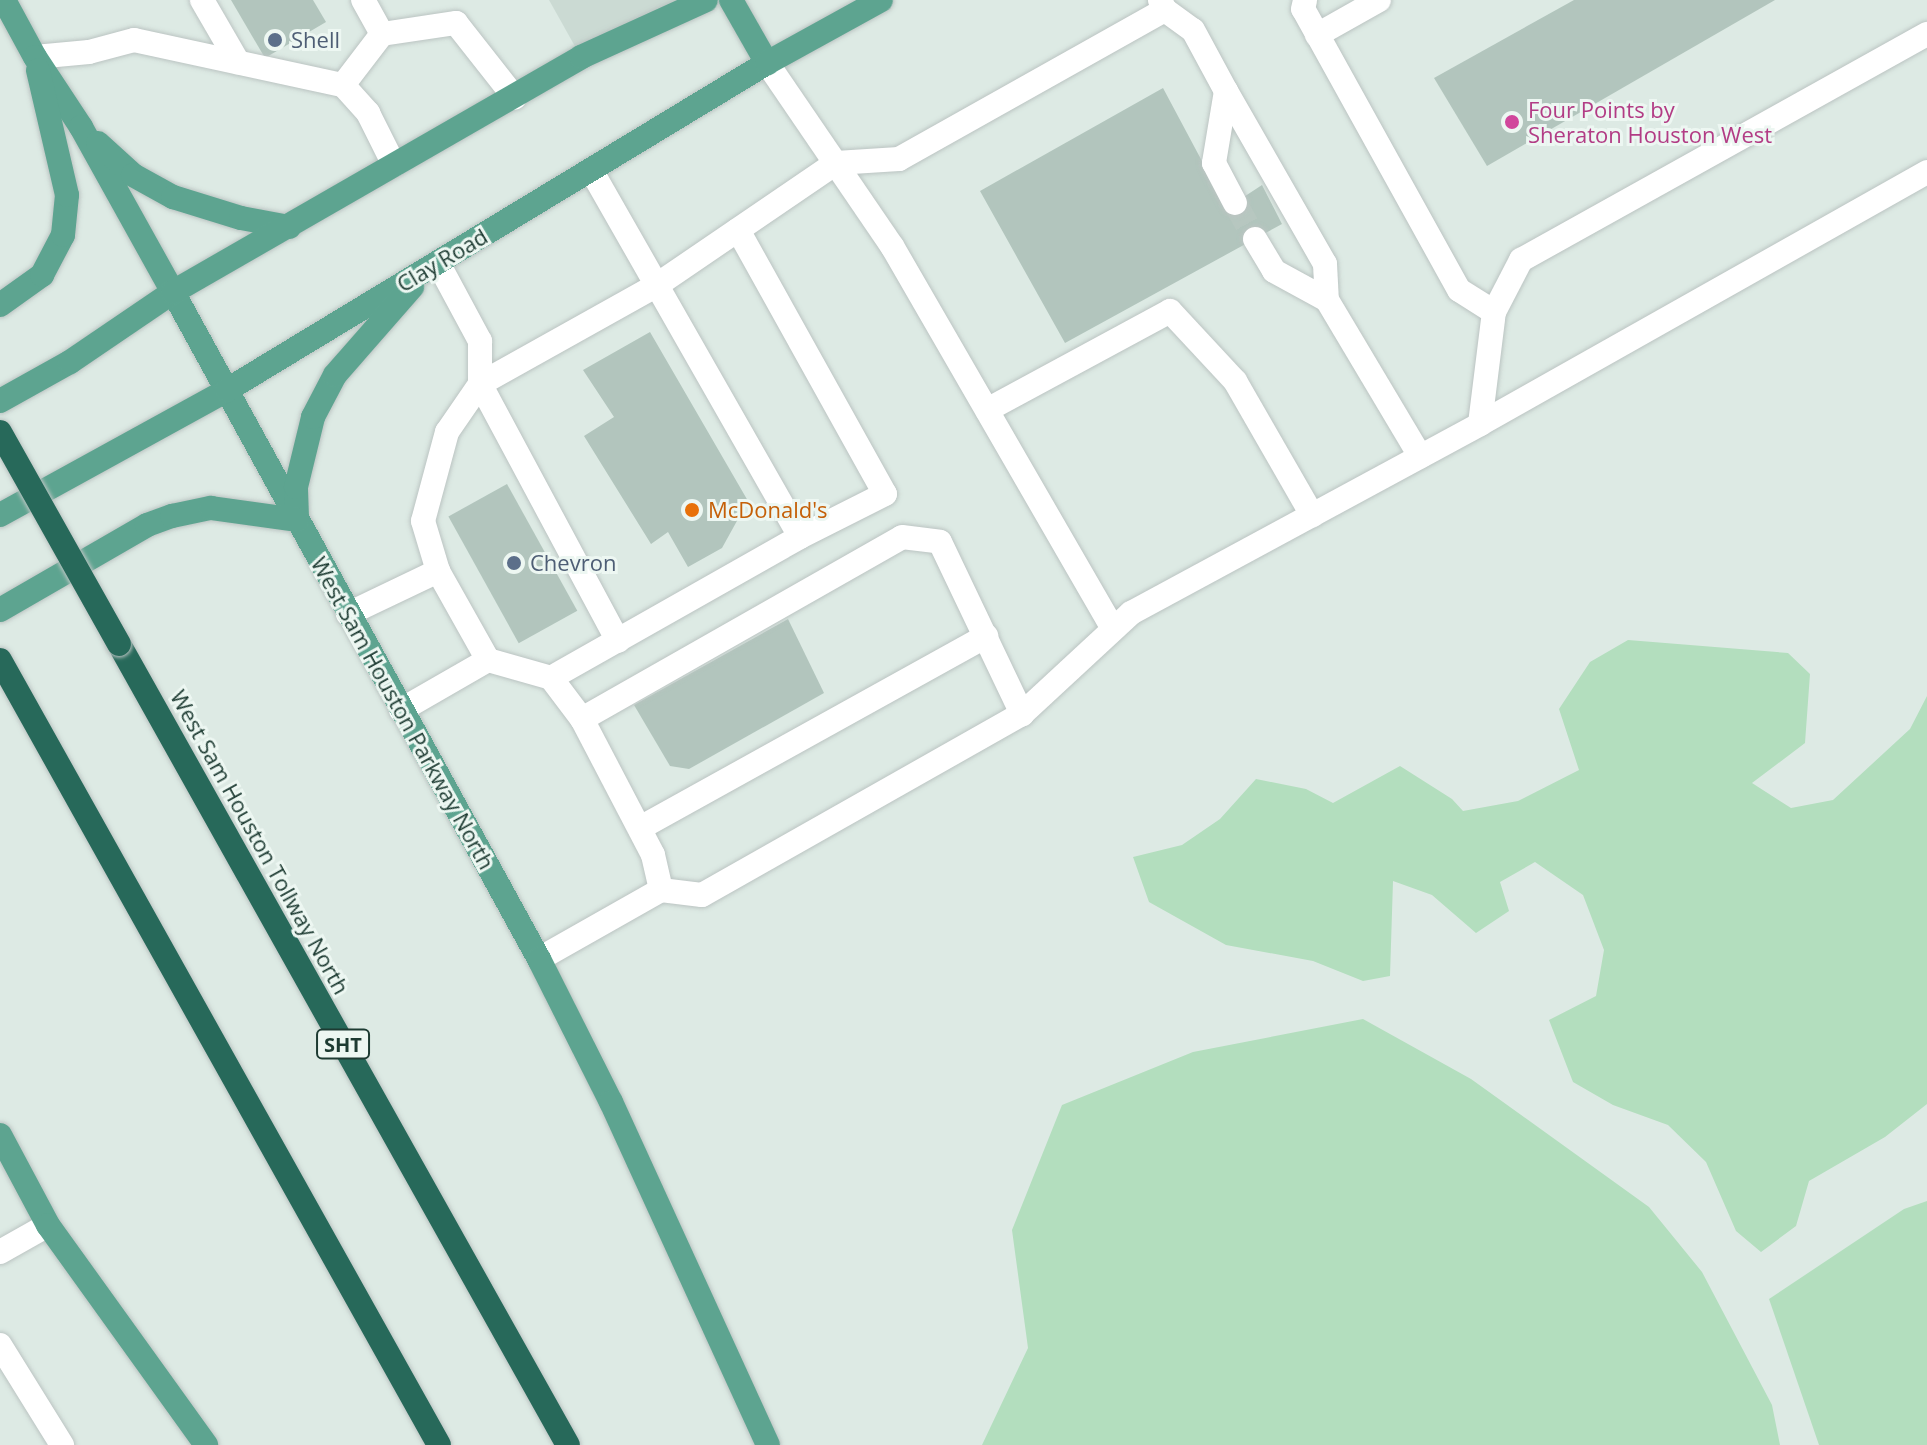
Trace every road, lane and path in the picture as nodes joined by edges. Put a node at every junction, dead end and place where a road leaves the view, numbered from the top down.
1 (4, 0) edge
2 (202, 0) edge
3 (363, 0) edge
4 (706, 0) edge
5 (731, 0) edge
6 (881, 0) edge
7 (1305, 0) edge
8 (1379, 0) edge
9 (1162, 5) edge
10 (382, 34) junction
11 (1927, 34) edge
12 (1317, 35) junction
13 (35, 57) junction
14 (238, 62) junction
15 (767, 63) junction
16 (343, 85) junction
17 (1226, 91) junction
18 (515, 98) junction
19 (81, 127) junction
20 (836, 163) junction
21 (394, 165) junction
22 (591, 170) junction
23 (1927, 172) edge
24 (1235, 203) tunnel mouth
25 (289, 227) junction
26 (738, 230) junction
27 (1255, 239) tunnel mouth
28 (433, 266) junction
29 (657, 285) junction
30 (173, 292) junction
31 (1327, 300) junction
32 (0, 305) edge
33 (1494, 312) junction
34 (480, 384) junction
35 (227, 390) junction
36 (0, 401) edge
37 (987, 410) junction
38 (1480, 424) junction
39 (0, 432) edge
40 (1420, 456) junction
41 (0, 515) edge
42 (1312, 515) junction
43 (297, 520) junction
44 (800, 537) junction
45 (438, 571) junction
46 (0, 610) edge
47 (348, 614) junction
48 (1113, 629) junction
49 (986, 636) junction
50 (618, 641) junction
51 (0, 660) edge
52 (488, 660) junction
53 (551, 678) junction
54 (401, 710) junction
55 (1022, 714) junction
56 (582, 719) junction
57 (640, 828) junction
58 (661, 890) junction
59 (539, 959) junction
60 (0, 1135) edge
61 (48, 1225) junction
62 (0, 1252) edge
63 (0, 1345) edge
64 (62, 1445) edge
65 (206, 1445) edge
66 (439, 1445) edge
67 (568, 1445) edge
68 (768, 1445) edge

1 - 13 main road, West Sam Houston Parkway North
2 - 14 lane
3 - 10 lane
4 - 18 main road
5 - 15 main road
6 - 15 main road, Clay Road
7 - 12 lane
8 - 12 lane
9 - 17 lane
9 - 20 lane
10 - 16 lane
10 - 18 lane
11 - 33 lane
12 - 33 lane
13 - 14 lane
13 - 19 main road, West Sam Houston Parkway North
13 - 32 main road
14 - 16 lane
15 - 20 lane
15 - 22 main road, Clay Road
16 - 21 lane
17 - 24 lane
17 - 31 lane
18 - 21 main road
19 - 25 main road
19 - 30 main road, West Sam Houston Parkway North
20 - 26 lane
20 - 37 lane
21 - 25 main road
22 - 28 main road, Clay Road
22 - 29 lane
23 - 38 lane
25 - 30 main road
26 - 29 lane
26 - 44 lane
27 - 31 lane
28 - 34 lane
28 - 35 main road, Clay Road
28 - 43 main road
29 - 34 lane
29 - 44 lane
30 - 35 main road, West Sam Houston Parkway North
30 - 36 main road
31 - 40 lane
33 - 38 lane
34 - 45 lane
34 - 50 lane
35 - 41 main road, Clay Road
35 - 43 main road, West Sam Houston Parkway North
37 - 42 lane
37 - 48 lane
38 - 40 lane
39 - 67 highway, West Sam Houston Tollway North / SHT, bridge
40 - 42 lane
42 - 48 lane
43 - 46 main road
43 - 47 main road, West Sam Houston Parkway North
44 - 50 lane
45 - 47 lane
45 - 52 lane
47 - 54 main road, West Sam Houston Parkway North
48 - 55 lane
49 - 55 lane
49 - 56 lane
49 - 57 lane
50 - 53 lane
51 - 66 highway
52 - 53 lane
52 - 54 lane
53 - 56 lane
54 - 59 main road, West Sam Houston Parkway North
55 - 58 lane
56 - 57 lane
57 - 58 lane
58 - 59 lane
59 - 68 main road, West Sam Houston Parkway North
60 - 61 main road
61 - 62 lane
61 - 65 main road
63 - 64 lane

